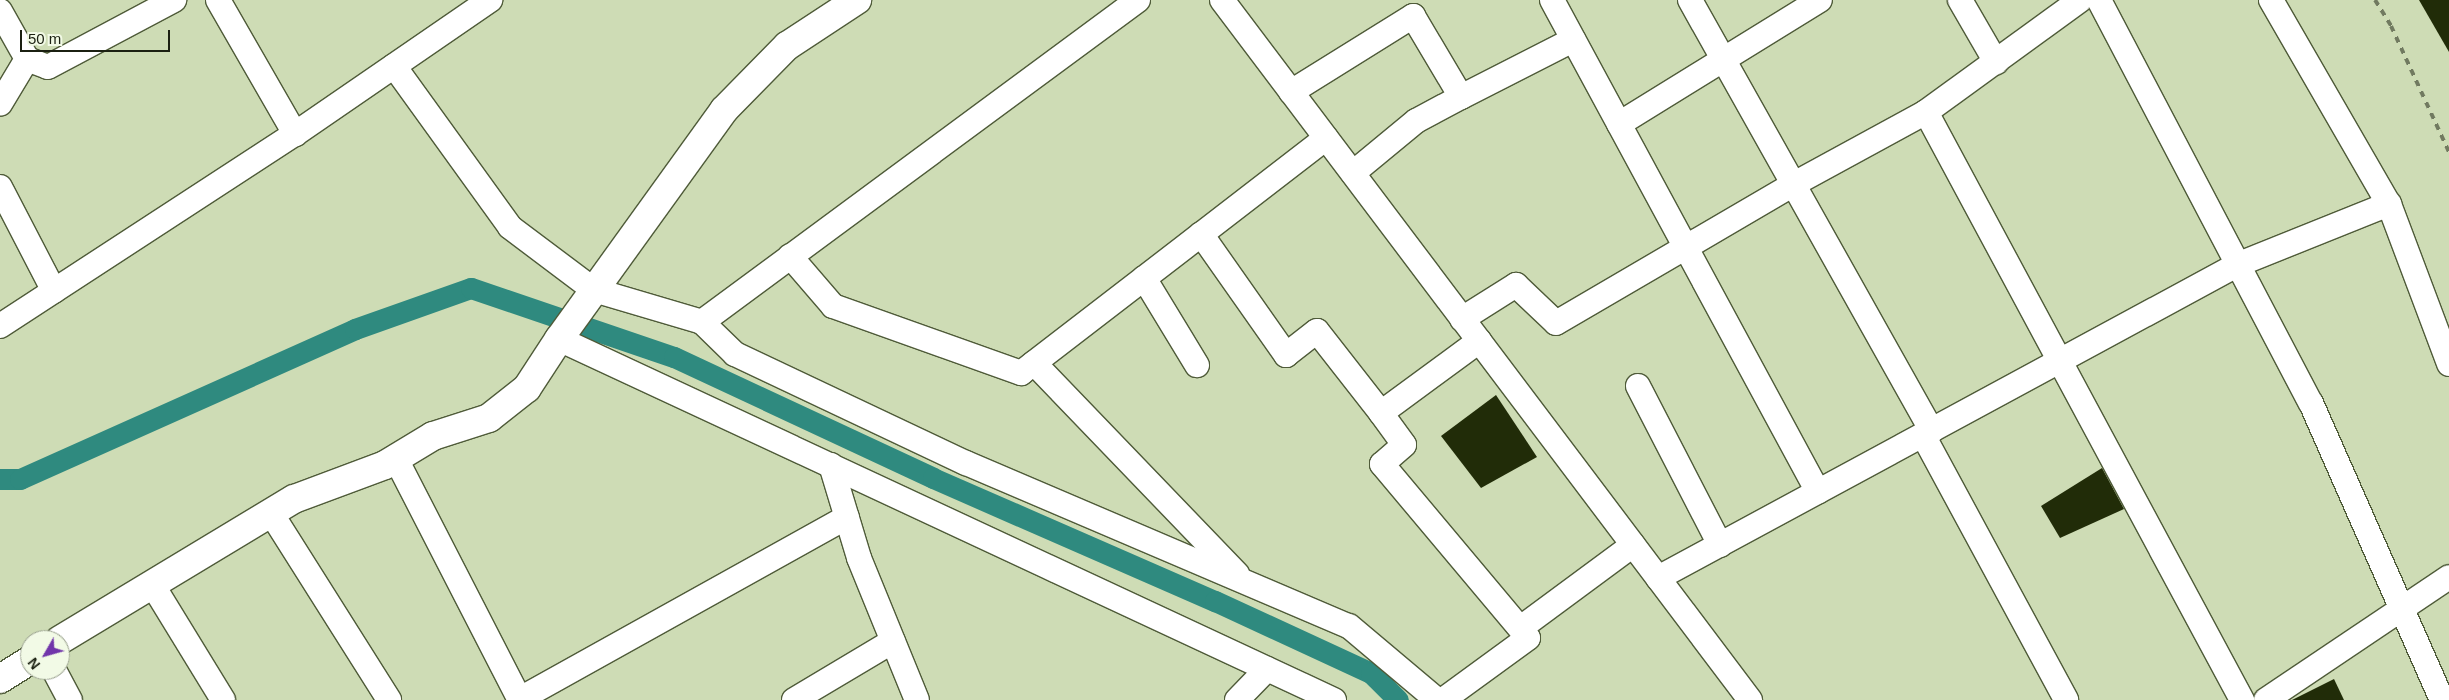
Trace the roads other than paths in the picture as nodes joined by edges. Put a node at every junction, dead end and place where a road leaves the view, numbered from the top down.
1 (174, 0) edge
2 (218, 0) edge
3 (490, 0) edge
4 (857, 0) edge
5 (1138, 0) edge
6 (1222, 0) edge
7 (1552, 0) edge
8 (1690, 0) edge
9 (1820, 0) edge
10 (1960, 0) edge
11 (2080, 0) edge
12 (2099, 0) edge
13 (2271, 0) edge
14 (0, 11) edge
15 (1573, 40) junction
16 (27, 59) junction
17 (1724, 61) junction
18 (1996, 62) junction
19 (394, 66) junction
20 (1292, 92) junction
21 (1461, 97) junction
22 (0, 104) edge
23 (1926, 112) junction
24 (1619, 124) junction
25 (295, 134) junction
26 (1326, 138) junction
27 (1353, 173) junction
28 (1794, 184) junction
29 (0, 187) edge
30 (2389, 204) junction
31 (1201, 234) junction
32 (1686, 247) junction
33 (790, 256) junction
34 (2237, 265) junction
35 (1144, 278) junction
36 (594, 290) junction
37 (54, 291) junction
38 (1462, 319) junction
39 (702, 322) junction
40 (0, 326) edge
41 (558, 339) junction
42 (1479, 341) junction
43 (1034, 362) junction
44 (2059, 362) junction
45 (2449, 364) edge
46 (1197, 365) dead end
47 (1638, 386) dead end
48 (1381, 413) junction
49 (1928, 433) junction
50 (396, 458) junction
51 (831, 465) junction
52 (1818, 492) junction
53 (271, 513) junction
54 (847, 517) junction
55 (1633, 545) junction
56 (1720, 545) junction
57 (1658, 578) junction
58 (2449, 578) edge
59 (1245, 582) junction
60 (152, 584) junction
61 (2403, 611) junction
62 (1522, 628) junction
63 (70, 634) edge
64 (893, 641) junction
65 (20, 666) edge
66 (1267, 669) junction
67 (0, 679) edge
68 (59, 680) edge
69 (70, 700) edge
70 (224, 700) edge
71 (389, 700) edge
72 (520, 700) edge
73 (794, 700) edge
74 (917, 700) edge
75 (1237, 700) edge
76 (1334, 700) edge
77 (1437, 700) edge
78 (1443, 700) edge
79 (1750, 700) edge
80 (2066, 700) edge
81 (2242, 700) edge
82 (2266, 700) edge
83 (2442, 700) edge

1 - 16 street
2 - 25 street
3 - 19 street
4 - 36 main road
5 - 33 street
6 - 20 street
7 - 15 street
8 - 17 street
9 - 17 street
10 - 18 street
11 - 18 street
12 - 34 street
13 - 30 street
14 - 16 street
15 - 21 street
15 - 24 street
16 - 22 street
17 - 24 street
17 - 28 street
18 - 23 street
19 - 25 street
19 - 36 street
20 - 21 street
20 - 26 street
21 - 27 street
23 - 28 street
23 - 44 street
24 - 32 street
25 - 37 street
26 - 27 street
26 - 31 street
27 - 38 street
28 - 32 street
28 - 49 street
29 - 37 street
30 - 34 street
30 - 45 street
31 - 35 street
31 - 48 street
32 - 38 street
32 - 52 street
33 - 39 street
33 - 43 street
34 - 44 street
34 - 61 street
35 - 43 street
35 - 46 street
36 - 39 street
36 - 41 main road
37 - 40 street
38 - 42 street
39 - 59 street
41 - 50 main road
41 - 51 street
42 - 48 street
42 - 55 street
43 - 59 street
44 - 49 street
44 - 81 street
47 - 56 street
48 - 62 street
49 - 52 street
49 - 80 street
50 - 53 main road
50 - 72 street
51 - 54 street
51 - 66 street
52 - 56 street
53 - 60 main road
53 - 71 street
54 - 64 street
54 - 72 street
55 - 57 street
55 - 62 street
56 - 57 street
57 - 79 street
58 - 61 street
59 - 77 street
60 - 63 main road
60 - 70 street
61 - 82 street
61 - 83 street
62 - 78 street
64 - 73 street
64 - 74 street
65 - 67 main road
66 - 75 street
66 - 76 street
68 - 69 street

